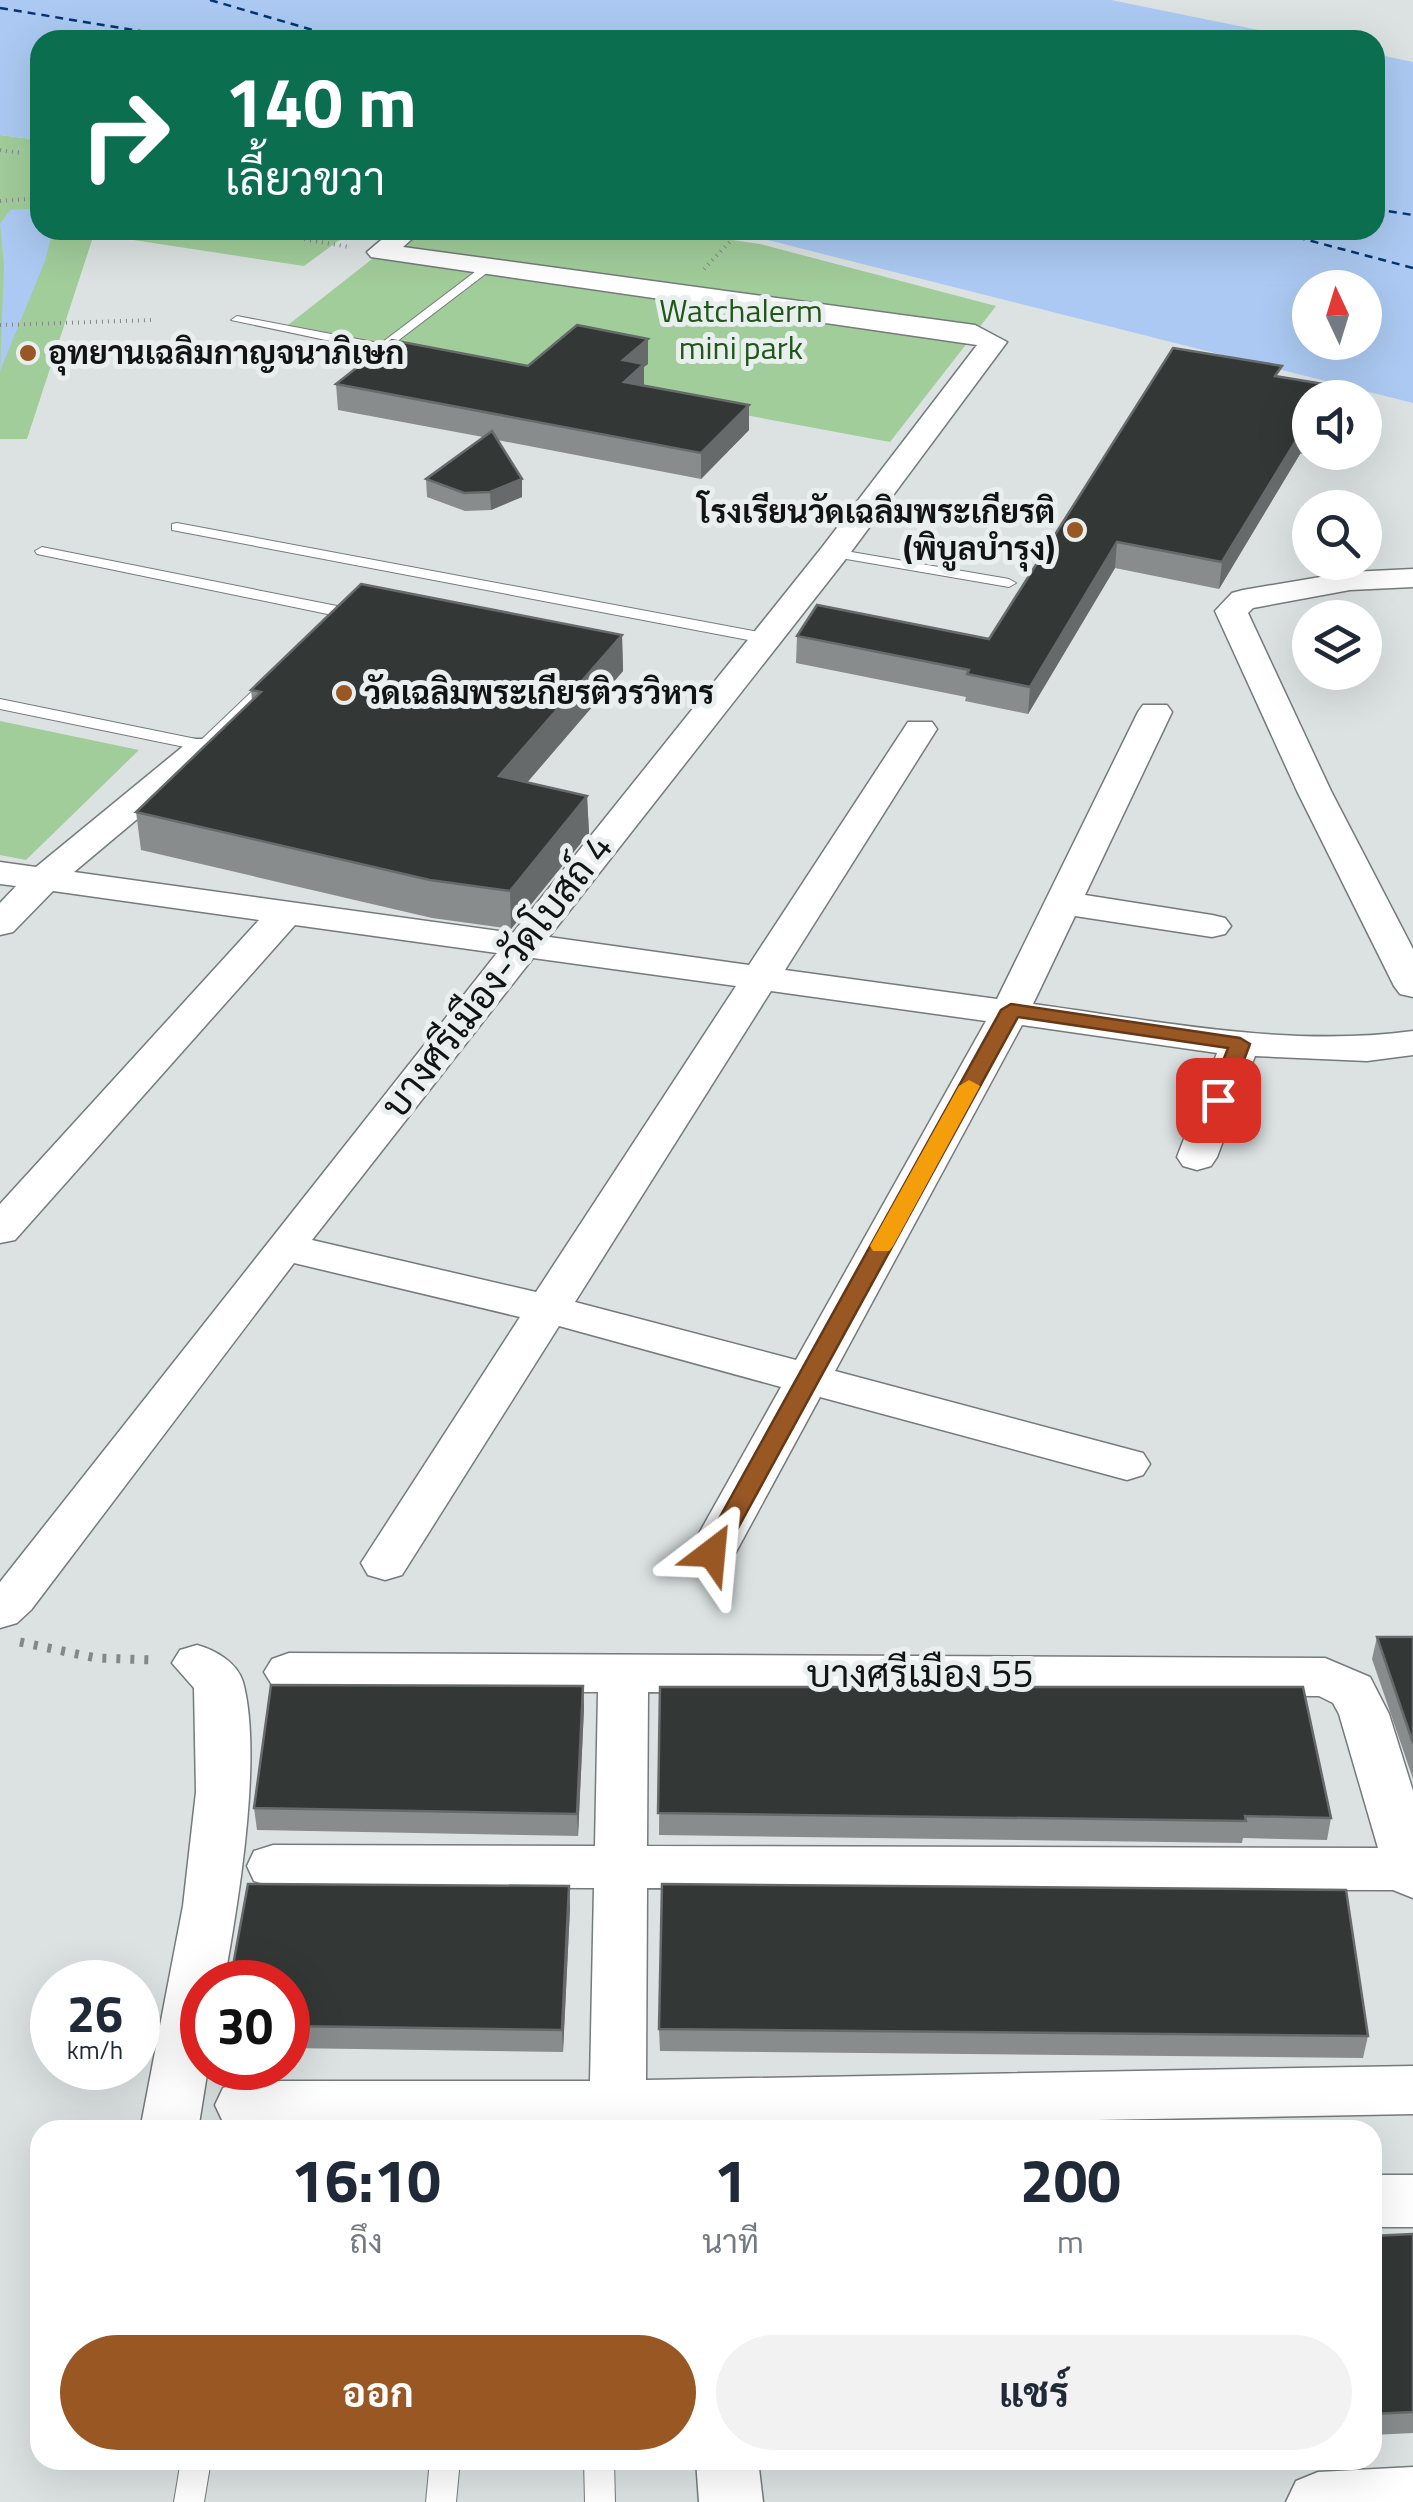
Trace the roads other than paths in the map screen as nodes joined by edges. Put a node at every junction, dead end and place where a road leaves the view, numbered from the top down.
1 (396, 240) edge
2 (484, 269) junction
3 (237, 320) dead end
4 (176, 527) dead end
5 (42, 551) dead end
6 (834, 553) junction
7 (1413, 578) edge
8 (1008, 583) dead end
9 (328, 626) edge
10 (764, 638) junction
11 (287, 666) edge
12 (0, 704) edge
13 (1155, 712) dead end
14 (920, 730) dead end
15 (204, 746) junction
16 (0, 874) edge
17 (44, 880) junction
18 (1063, 903) junction
19 (285, 913) junction
20 (0, 924) edge
21 (1212, 926) dead end
22 (520, 948) junction
23 (762, 979) junction
24 (1413, 986) edge
25 (1011, 1010) junction
26 (1413, 1043) edge
27 (1240, 1044) junction
28 (1197, 1157) dead end
29 (0, 1230) edge
30 (284, 1247) junction
31 (552, 1310) junction
32 (806, 1382) junction
33 (1127, 1464) dead end
34 (712, 1553) dead end
35 (385, 1563) dead end
36 (8, 1625) edge
37 (197, 1663) road end
38 (289, 1672) dead end
39 (624, 1674) junction
40 (618, 1865) junction
41 (273, 1866) dead end
42 (1412, 1873) edge
43 (1413, 2090) edge
44 (243, 2105) dead end
45 (618, 2105) junction
46 (1063, 2114) edge
47 (171, 2120) edge
48 (1413, 2201) edge
49 (1382, 2202) edge
50 (194, 2470) edge
51 (443, 2470) edge
52 (599, 2470) edge
53 (728, 2470) edge
54 (1413, 2497) edge
55 (189, 2502) edge
56 (440, 2502) edge
57 (600, 2502) edge
58 (730, 2502) edge
59 (1318, 2502) edge

1 - 2 street
2 - 3 lane
2 - 6 street, บางศรีเมือง-วัดโบสถ์ 4
4 - 10 lane
5 - 9 lane
6 - 8 lane
6 - 10 street, บางศรีเมือง-วัดโบสถ์ 4
7 - 24 street
10 - 22 street, บางศรีเมือง-วัดโบสถ์ 4
11 - 15 lane
12 - 15 lane
13 - 18 street
14 - 23 street
15 - 17 street
16 - 17 street
17 - 19 street
17 - 20 street
18 - 21 street
18 - 25 street
19 - 22 street
19 - 29 street
22 - 23 street
22 - 30 street, บางศรีเมือง-วัดโบสถ์ 4
23 - 25 street
23 - 31 street
25 - 27 street
25 - 32 street
26 - 27 street
27 - 28 street
30 - 31 street
30 - 36 street, บางศรีเมือง-วัดโบสถ์ 4
31 - 32 street
31 - 35 street
32 - 33 street
32 - 34 street
37 - 47 street
38 - 39 street, บางศรีเมือง 55
39 - 40 street
39 - 42 street, บางศรีเมือง 55
40 - 41 street
40 - 42 street
40 - 45 street
43 - 46 street
44 - 45 street
45 - 46 street
48 - 49 street
50 - 55 lane
51 - 56 lane
52 - 57 lane
53 - 58 street
54 - 59 street

